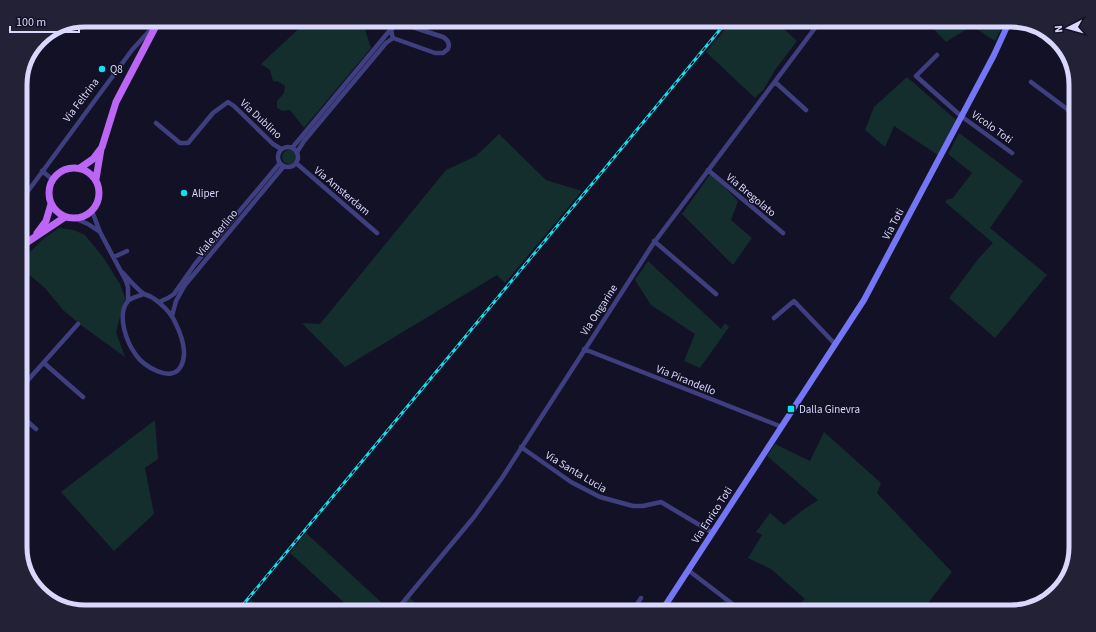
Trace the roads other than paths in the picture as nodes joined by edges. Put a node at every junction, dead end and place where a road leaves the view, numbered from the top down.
1 (153, 27) edge
2 (155, 27) edge
3 (394, 27) edge
4 (412, 27) edge
5 (816, 27) edge
6 (1007, 27) edge
7 (391, 29) junction
8 (393, 38) junction
9 (937, 55) dead end
10 (775, 82) junction
11 (1031, 82) dead end
12 (806, 110) dead end
13 (1069, 112) edge
14 (961, 116) junction
15 (156, 123) dead end
16 (102, 147) junction
17 (292, 148) junction
18 (281, 149) junction
19 (297, 152) junction
20 (1012, 153) dead end
21 (280, 163) junction
22 (296, 163) junction
23 (284, 166) junction
24 (80, 168) junction
25 (708, 170) junction
26 (42, 171) junction
27 (52, 179) junction
28 (96, 179) junction
29 (27, 192) edge
30 (51, 204) junction
31 (92, 211) junction
32 (65, 217) junction
33 (76, 219) junction
34 (100, 232) junction
35 (377, 233) dead end
36 (782, 233) dead end
37 (35, 236) junction
38 (654, 241) junction
39 (27, 242) edge
40 (127, 251) dead end
41 (114, 257) junction
42 (123, 273) junction
43 (144, 294) junction
44 (716, 294) dead end
45 (128, 301) junction
46 (158, 302) junction
47 (172, 316) junction
48 (774, 318) dead end
49 (78, 324) dead end
50 (835, 344) junction
51 (584, 349) junction
52 (44, 362) junction
53 (27, 381) edge
54 (83, 397) dead end
55 (27, 421) edge
56 (781, 428) junction
57 (36, 429) dead end
58 (521, 447) junction
59 (713, 533) junction
60 (688, 570) junction
61 (641, 598) dead end
62 (401, 605) edge
63 (636, 605) edge
64 (666, 605) edge
65 (734, 605) edge

1 - 26 street, Via Feltrina
2 - 16 main road, Via Feltrina
3 - 7 street
4 - 8 street
5 - 10 street, Via Ongarine
6 - 14 main road, Via Toti
7 - 8 street
7 - 17 street
8 - 19 street
9 - 14 street, Vicolo Toti
10 - 12 street
10 - 25 street, Via Ongarine
11 - 13 street
14 - 20 street, Vicolo Toti
14 - 50 main road, Via Toti
15 - 18 street, Via Dublino
16 - 24 main road, Via Feltrina
16 - 28 main road, Via Feltrina
17 - 18 street
17 - 19 street
18 - 21 street
19 - 22 street
21 - 23 street
21 - 46 street, Viale Berlino
22 - 23 street
22 - 35 street, Via Amsterdam
23 - 47 street, Viale Berlino
24 - 27 main road
24 - 28 main road
25 - 36 street, Via Bregolato
25 - 38 street, Via Ongarine
26 - 27 street
26 - 29 street, Via Feltrina
27 - 30 main road
28 - 31 main road, Via Feltrina
30 - 32 main road
30 - 37 main road
31 - 33 main road
31 - 34 street
32 - 33 main road
32 - 37 main road
33 - 34 street
34 - 41 street
37 - 39 main road
38 - 44 street
38 - 51 street, Via Ongarine
40 - 41 street
41 - 42 street
42 - 43 street
42 - 45 street
43 - 45 street
43 - 46 street
45 - 47 street
46 - 47 street
48 - 50 street
49 - 52 street
50 - 56 main road, Via Toti
51 - 56 street, Via Pirandello
51 - 58 street, Via Ongarine
52 - 53 street
52 - 54 street
55 - 57 street
56 - 59 main road, Via Enrico Toti
58 - 59 street, Via Santa Lucia
58 - 62 street, Via Ongarine
59 - 60 main road, Via Enrico Toti
60 - 64 main road, Via Enrico Toti
60 - 65 street
61 - 63 street

